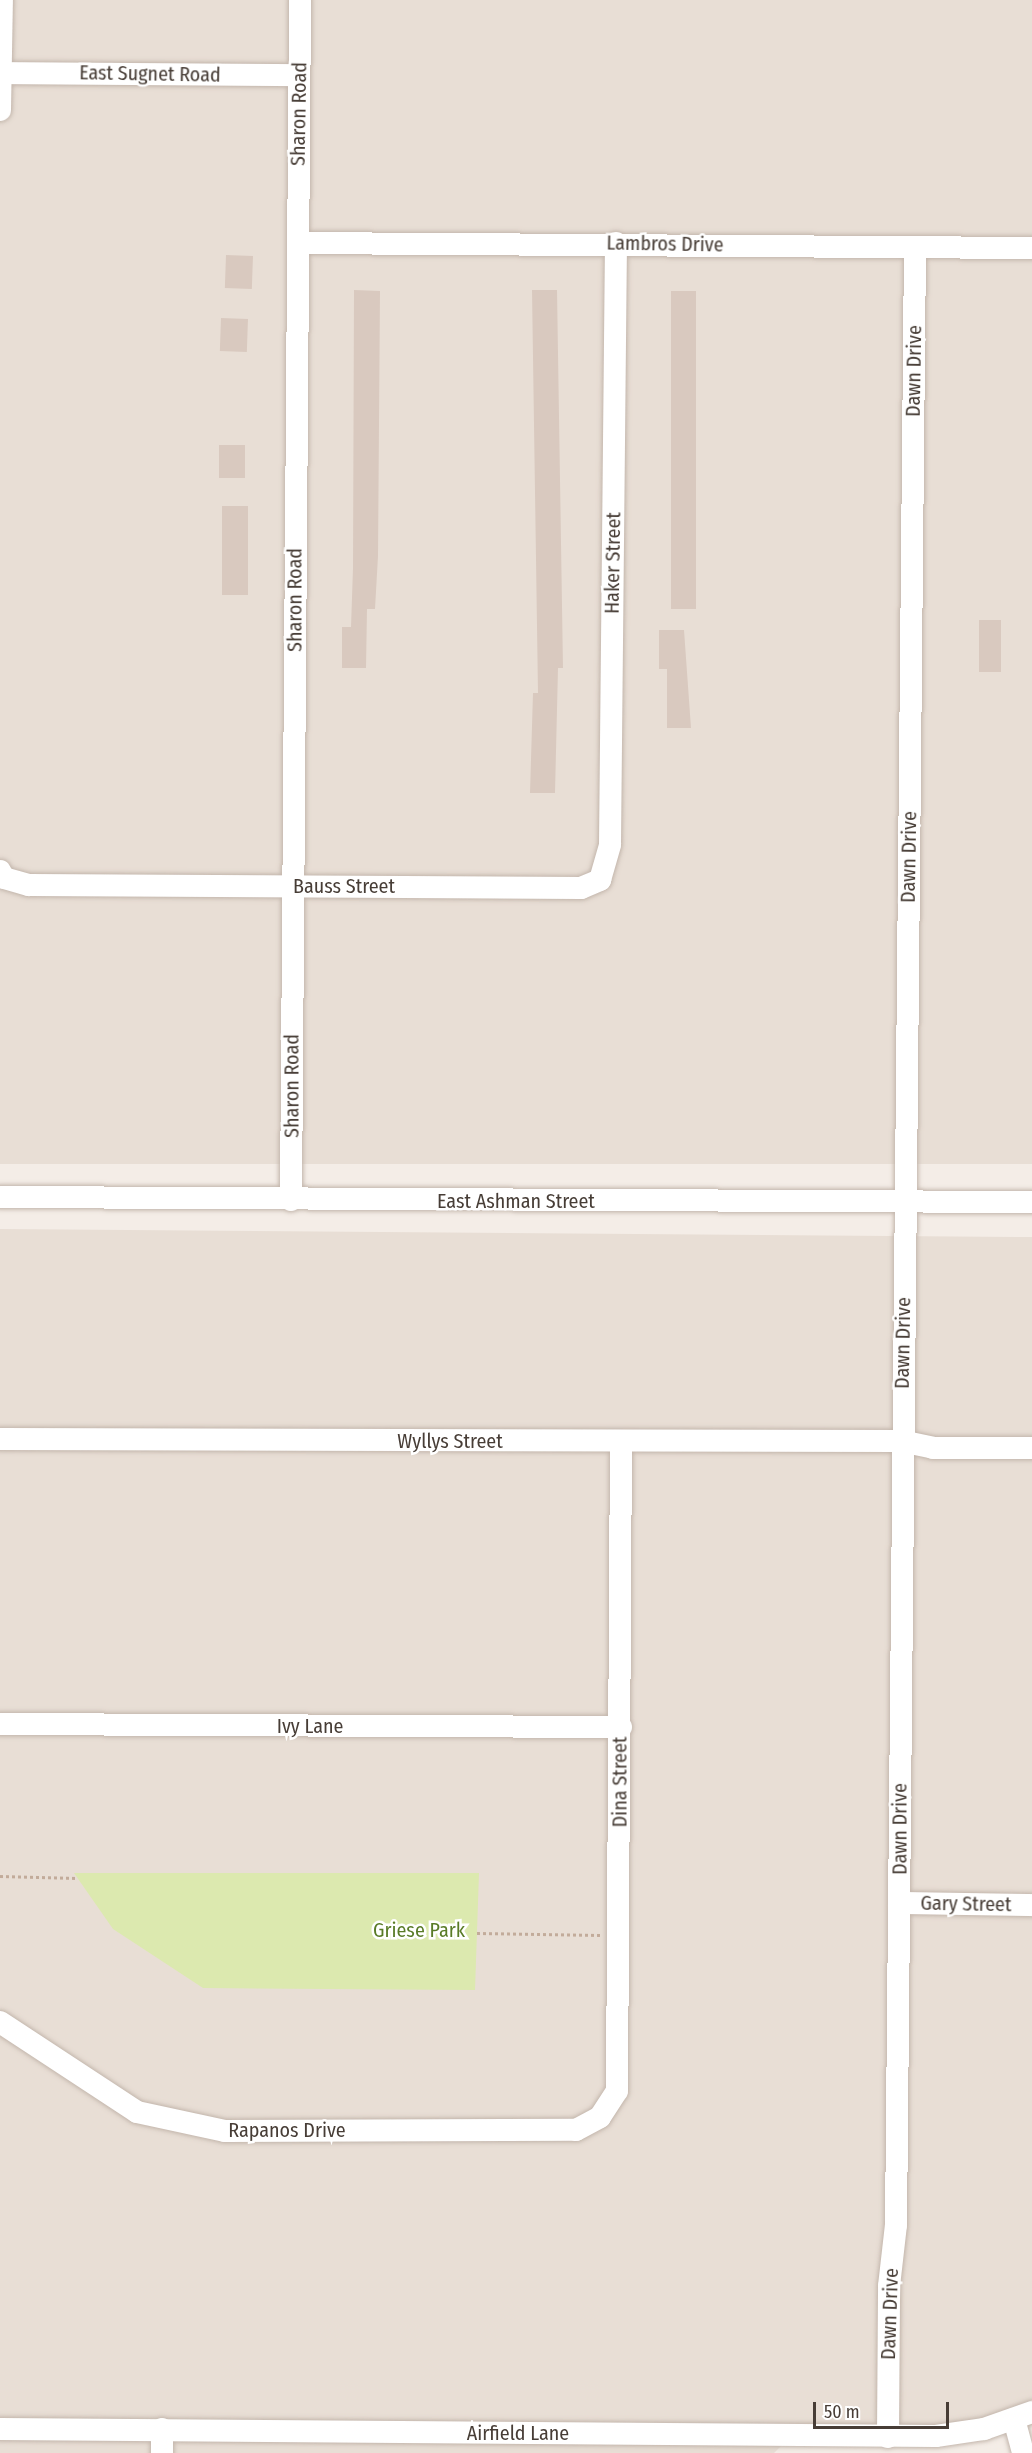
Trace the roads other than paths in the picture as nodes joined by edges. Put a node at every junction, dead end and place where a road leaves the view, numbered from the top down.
1 (2, 0) edge
2 (300, 0) edge
3 (0, 73) edge
4 (299, 75) junction
5 (0, 110) edge
6 (298, 243) junction
7 (616, 243) junction
8 (915, 248) junction
9 (1032, 248) edge
10 (0, 871) edge
11 (600, 880) joint
12 (293, 885) junction
13 (0, 1197) edge
14 (291, 1200) junction
15 (906, 1202) junction
16 (1032, 1202) edge
17 (0, 1439) edge
18 (621, 1441) junction
19 (901, 1441) junction
20 (1032, 1448) edge
21 (0, 1724) edge
22 (621, 1727) junction
23 (899, 1903) junction
24 (1032, 1905) edge
25 (0, 2022) edge
26 (600, 2118) joint
27 (1023, 2416) edge
28 (0, 2429) edge
29 (162, 2429) junction
30 (888, 2437) junction
31 (461, 2443) edge
32 (757, 2445) edge
33 (806, 2445) edge
34 (162, 2453) edge
35 (1026, 2453) edge

1 - 3 street
2 - 4 street, Sharon Road
3 - 4 street, East Sugnet Road
3 - 5 street
4 - 6 street, Sharon Road
6 - 7 street, Lambros Drive
6 - 12 street, Sharon Road
7 - 8 street, Lambros Drive
7 - 11 street, Haker Street
8 - 9 street, Lambros Drive
8 - 15 street, Dawn Drive
10 - 12 street, Bauss Street
11 - 12 street, Bauss Street
12 - 14 street, Sharon Road
13 - 14 street, East Ashman Street
14 - 15 street, East Ashman Street
15 - 16 street, East Ashman Street
15 - 19 street, Dawn Drive
17 - 18 street, Wyllys Street
18 - 19 street, Wyllys Street
18 - 22 street, Dina Street
19 - 20 street, Wyllys Street
19 - 23 street, Dawn Drive
21 - 22 street, Ivy Lane
22 - 26 street, Dina Street
23 - 24 street, Gary Street
23 - 30 street, Dawn Drive
25 - 26 street, Rapanos Drive
27 - 30 street, Airfield Lane
27 - 35 street
28 - 29 street, Airfield Lane
29 - 31 street, Airfield Lane
29 - 34 street
30 - 33 street, Airfield Lane
31 - 32 street, Airfield Lane
32 - 33 street, Airfield Lane

